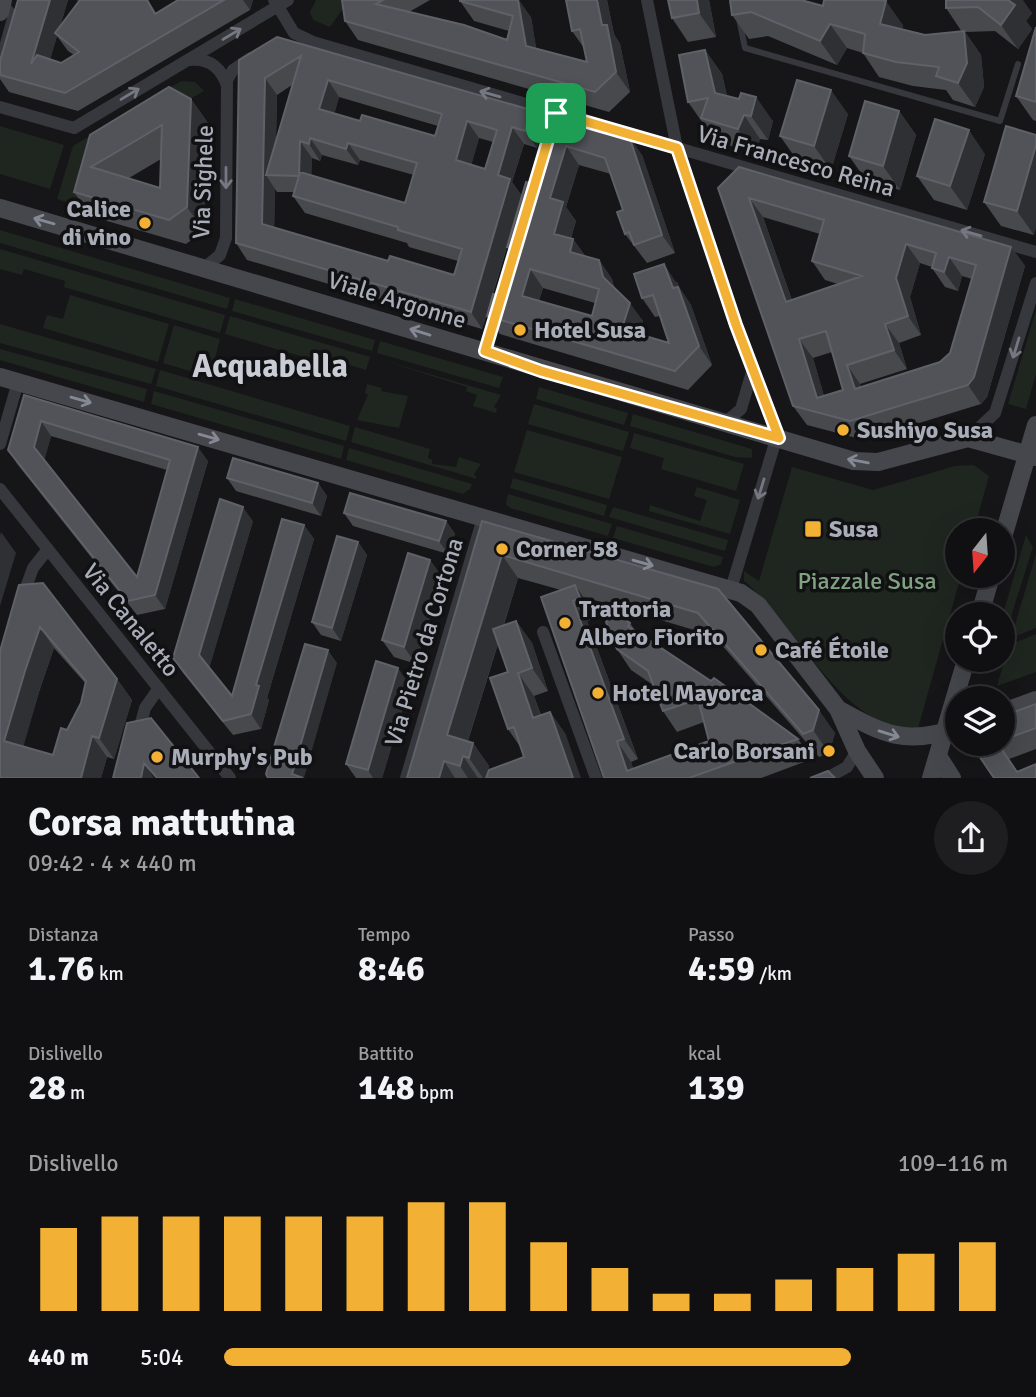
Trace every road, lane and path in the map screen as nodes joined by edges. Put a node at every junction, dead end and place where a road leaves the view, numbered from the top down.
1 (3, 0) edge
2 (647, 0) edge
3 (280, 2) edge
4 (0, 12) edge
5 (737, 12) edge
6 (301, 37) junction
7 (283, 38) edge
8 (261, 51) edge
9 (0, 54) edge
10 (186, 61) junction
11 (1018, 64) dead end
12 (226, 86) junction
13 (0, 107) edge
14 (556, 113) junction
15 (677, 148) junction
16 (0, 208) edge
17 (1036, 252) edge
18 (204, 268) junction
19 (1036, 283) edge
20 (485, 351) junction
21 (752, 368) junction
22 (0, 377) edge
23 (18, 382) junction
24 (726, 422) junction
25 (1036, 425) edge
26 (779, 438) junction
27 (968, 438) junction
28 (0, 444) edge
29 (1032, 454) edge
30 (0, 489) edge
31 (483, 517) junction
32 (1010, 518) edge
33 (48, 549) junction
34 (731, 589) junction
35 (15, 619) edge
36 (543, 632) dead end
37 (159, 688) junction
38 (1036, 700) edge
39 (1015, 708) edge
40 (838, 709) junction
41 (945, 731) edge
42 (945, 741) edge
43 (135, 743) edge
44 (857, 751) junction
45 (937, 756) junction
46 (229, 778) edge
47 (406, 778) edge
48 (596, 778) edge
49 (827, 778) edge
50 (875, 778) edge
51 (931, 778) edge
52 (952, 778) edge

1 - 4 street
1 - 9 lane
2 - 15 street
3 - 6 street
10 -> 3 street
5 - 11 lane
6 - 7 street, Via Francesco Reina
14 -> 6 street, Via Francesco Reina
8 - 12 street
10 - 12 street
13 -> 10 street
12 -> 18 street, Via Sighele
14 - 15 street, Via Francesco Reina
14 - 20 street
17 -> 15 street, Via Francesco Reina
15 - 21 street
18 -> 16 street, Viale Argonne
20 -> 18 street, Viale Argonne
19 -> 27 street
20 - 24 street, Viale Argonne
21 - 24 street
21 - 26 street
22 - 23 street
23 - 28 street
23 -> 31 street
24 - 26 street, Viale Argonne
25 - 29 street
27 -> 26 street
26 -> 34 street
27 - 29 street
29 - 32 street
30 - 33 street, Via Canaletto
31 -> 34 street
31 - 47 street, Via Pietro da Cortona
33 - 35 street
33 - 37 street, Via Canaletto
34 - 40 street
36 - 48 street
37 - 43 street
37 - 46 street, Via Canaletto
38 - 39 street
40 -> 41 street
40 - 44 street
42 - 45 street
44 - 49 street
44 - 50 street
45 - 51 street
45 - 52 street

